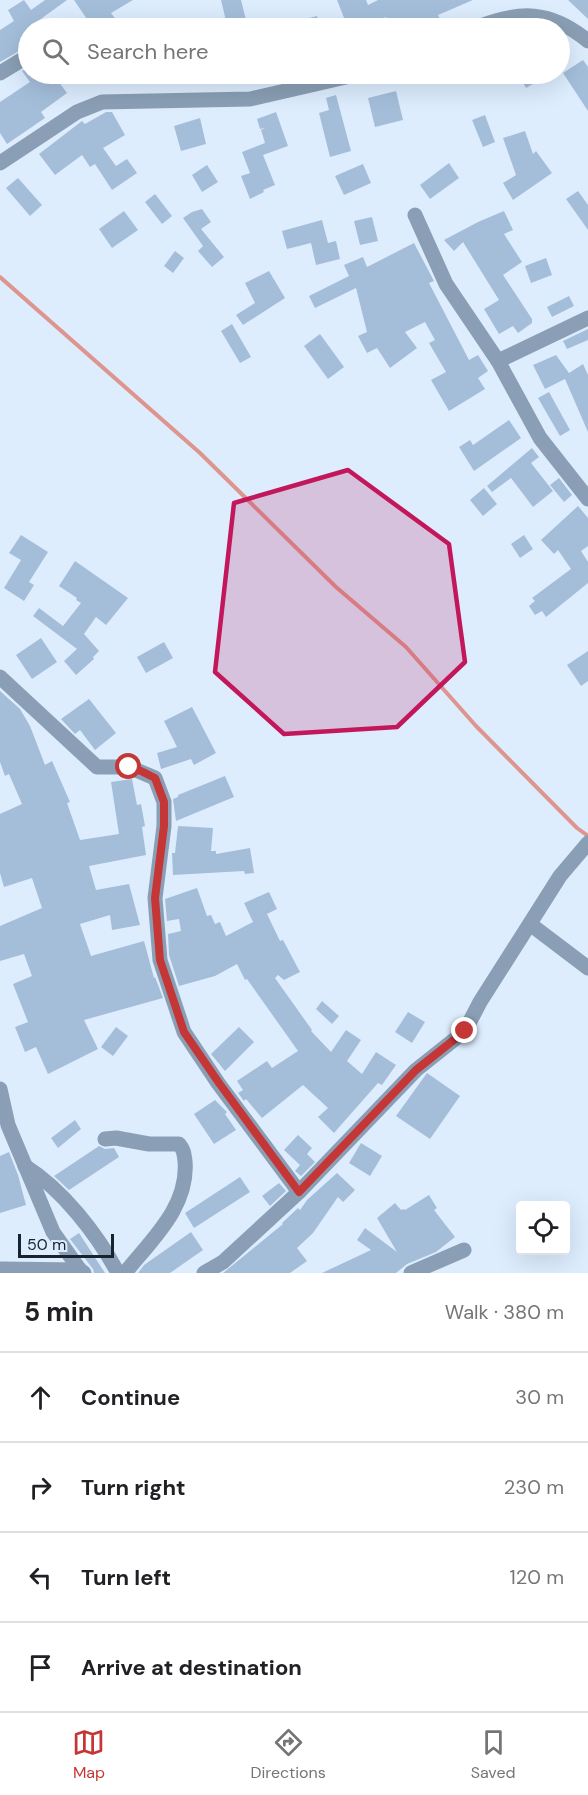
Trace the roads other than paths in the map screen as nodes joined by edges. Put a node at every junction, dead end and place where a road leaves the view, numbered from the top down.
1 (508, 18) edge
2 (548, 18) edge
3 (570, 29) edge
4 (588, 41) edge
5 (18, 62) edge
6 (0, 74) edge
7 (315, 84) edge
8 (0, 163) edge
9 (415, 215) dead end
10 (588, 318) edge
11 (498, 362) junction
12 (588, 499) edge
13 (0, 677) edge
14 (587, 843) edge
15 (530, 924) junction
16 (588, 968) edge
17 (0, 1089) edge
18 (105, 1139) dead end
19 (25, 1166) junction
20 (299, 1192) junction
21 (464, 1250) dead end
22 (0, 1269) edge
23 (82, 1272) edge
24 (118, 1273) edge
25 (125, 1273) edge
26 (204, 1273) edge
27 (411, 1273) edge

1 - 2 street
3 - 4 street
5 - 6 street
7 - 8 street
9 - 11 street
10 - 11 street
11 - 12 street
13 - 20 street
14 - 15 street
15 - 16 street
15 - 20 street
17 - 19 street
18 - 25 street
19 - 23 street
19 - 24 street
20 - 26 street
21 - 27 street
22 - 23 street

